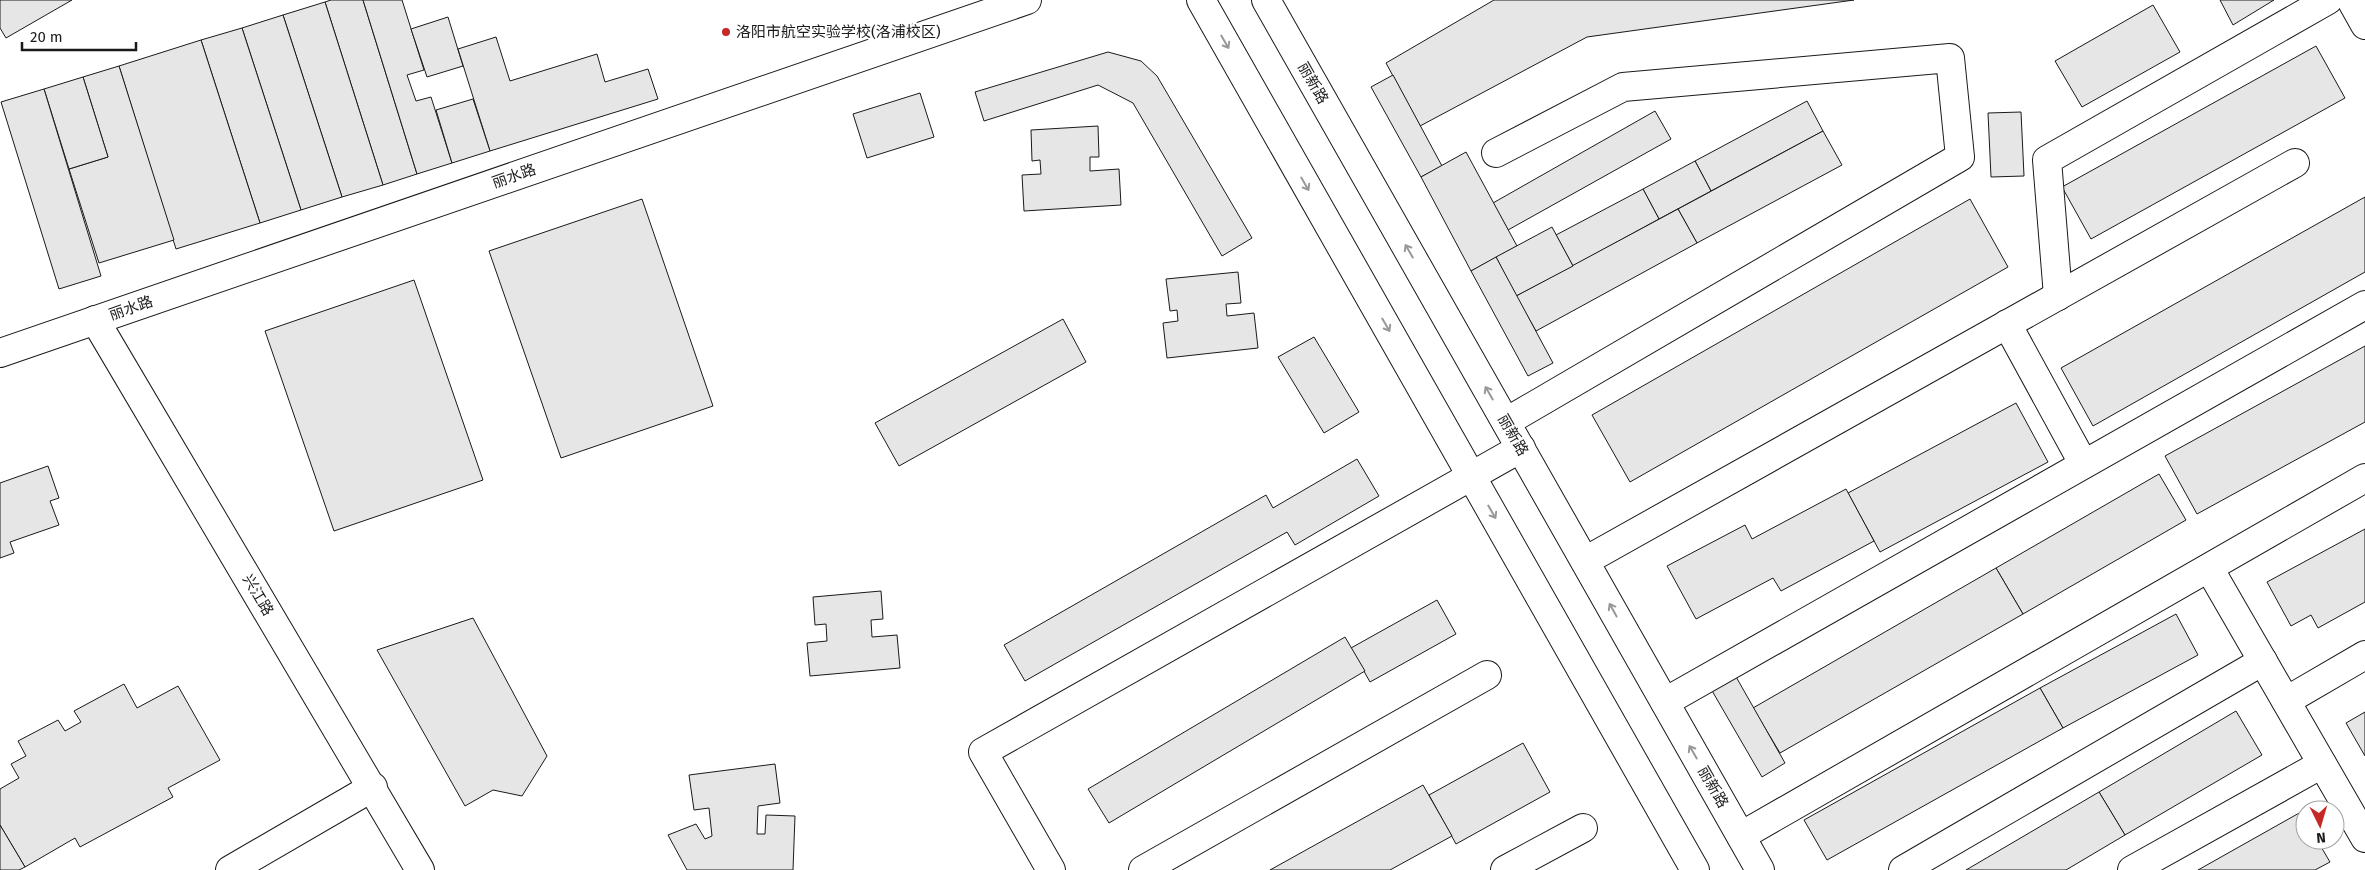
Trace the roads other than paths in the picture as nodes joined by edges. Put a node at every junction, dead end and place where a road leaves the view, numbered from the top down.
1 (1027, 0) edge
2 (1201, 0) edge
3 (1266, 0) edge
4 (2328, 0) edge
5 (2351, 0) edge
6 (2365, 25) edge
7 (1496, 153) dead end
8 (2295, 163) dead end
9 (2058, 296) junction
10 (2365, 305) edge
11 (95, 320) junction
12 (2007, 324) junction
13 (0, 353) edge
14 (1506, 422) junction
15 (1521, 448) junction
16 (2083, 463) junction
17 (1472, 476) junction
18 (2365, 478) edge
19 (1585, 561) junction
20 (2209, 568) junction
21 (2365, 655) edge
22 (2263, 661) junction
23 (1487, 675) dead end
24 (2286, 701) junction
25 (1665, 702) junction
26 (2322, 764) junction
27 (373, 787) junction
28 (1583, 828) dead end
29 (2364, 834) edge
30 (1741, 836) junction
31 (230, 870) edge
32 (420, 870) edge
33 (1050, 870) edge
34 (1143, 870) edge
35 (1506, 870) edge
36 (1695, 870) edge
37 (1760, 870) edge
38 (1903, 870) edge
39 (2132, 870) edge

1 - 11 street, 丽水路
2 -> 17 street
14 -> 3 street, 丽新路
4 - 9 street
5 - 6 street
7 - 14 street
8 - 9 street
9 - 12 street
10 - 16 street
11 - 13 street, 丽水路
11 - 27 street, 兴江路
12 - 16 street
12 - 19 street
14 - 15 street, 丽新路
15 - 17 street
15 - 19 street, 丽新路
16 - 25 street
17 - 33 street
17 -> 36 street
18 - 20 street
25 -> 19 street, 丽新路
20 - 22 street
20 - 30 street
21 - 24 street
22 - 24 street
22 - 38 street
23 - 34 street
24 - 26 street
30 -> 25 street, 丽新路
26 - 29 street
26 - 39 street
27 - 31 street
27 - 32 street, 兴江路
28 - 35 street
30 - 37 street, 丽新路

